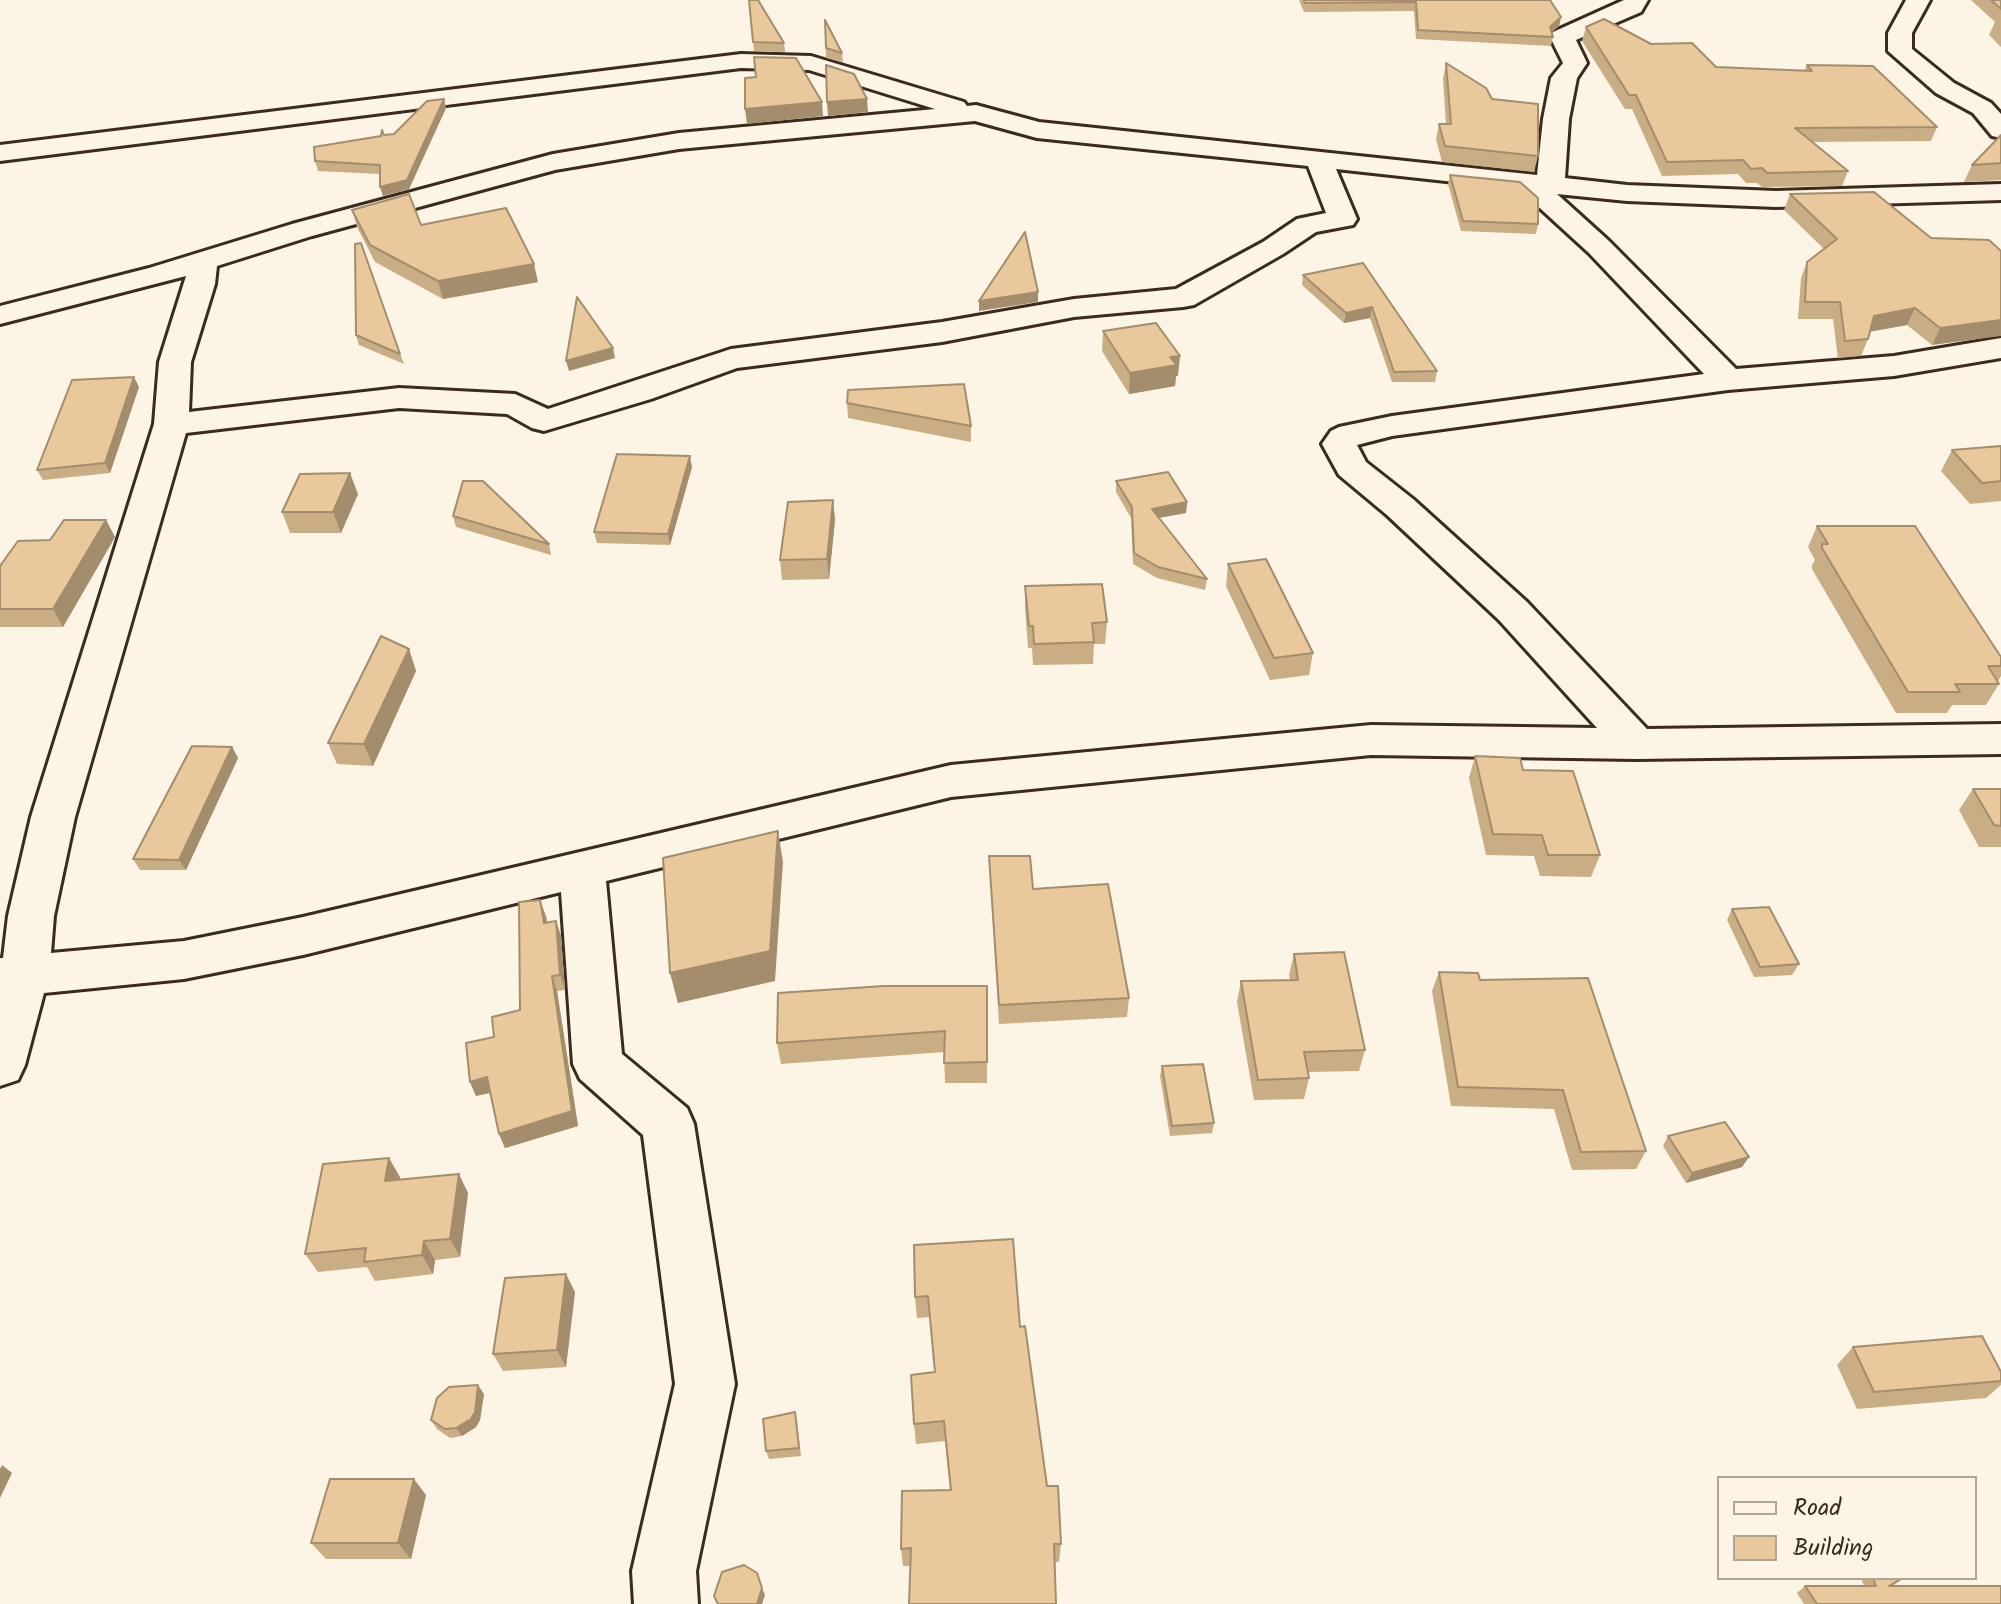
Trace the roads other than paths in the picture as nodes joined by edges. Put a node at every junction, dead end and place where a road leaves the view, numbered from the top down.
1 (1636, 0) edge
2 (1918, 0) edge
3 (976, 113) junction
4 (2001, 130) edge
5 (0, 153) edge
6 (1319, 160) junction
7 (1539, 185) junction
8 (2001, 192) edge
9 (203, 261) junction
10 (0, 315) edge
11 (2001, 348) edge
12 (1728, 380) junction
13 (171, 424) junction
14 (2001, 739) edge
15 (1636, 744) junction
16 (582, 871) junction
17 (13, 977) edge
18 (0, 1065) edge
19 (666, 1604) edge

1 - 7 street
2 - 4 street
3 - 5 street
3 - 6 street
3 - 9 street
6 - 7 street
6 - 13 street
7 - 8 street
7 - 12 street
9 - 10 street
9 - 13 street
11 - 12 street
12 - 15 street
13 - 17 street
14 - 15 street
15 - 16 street
16 - 17 street
16 - 19 street
17 - 18 street

